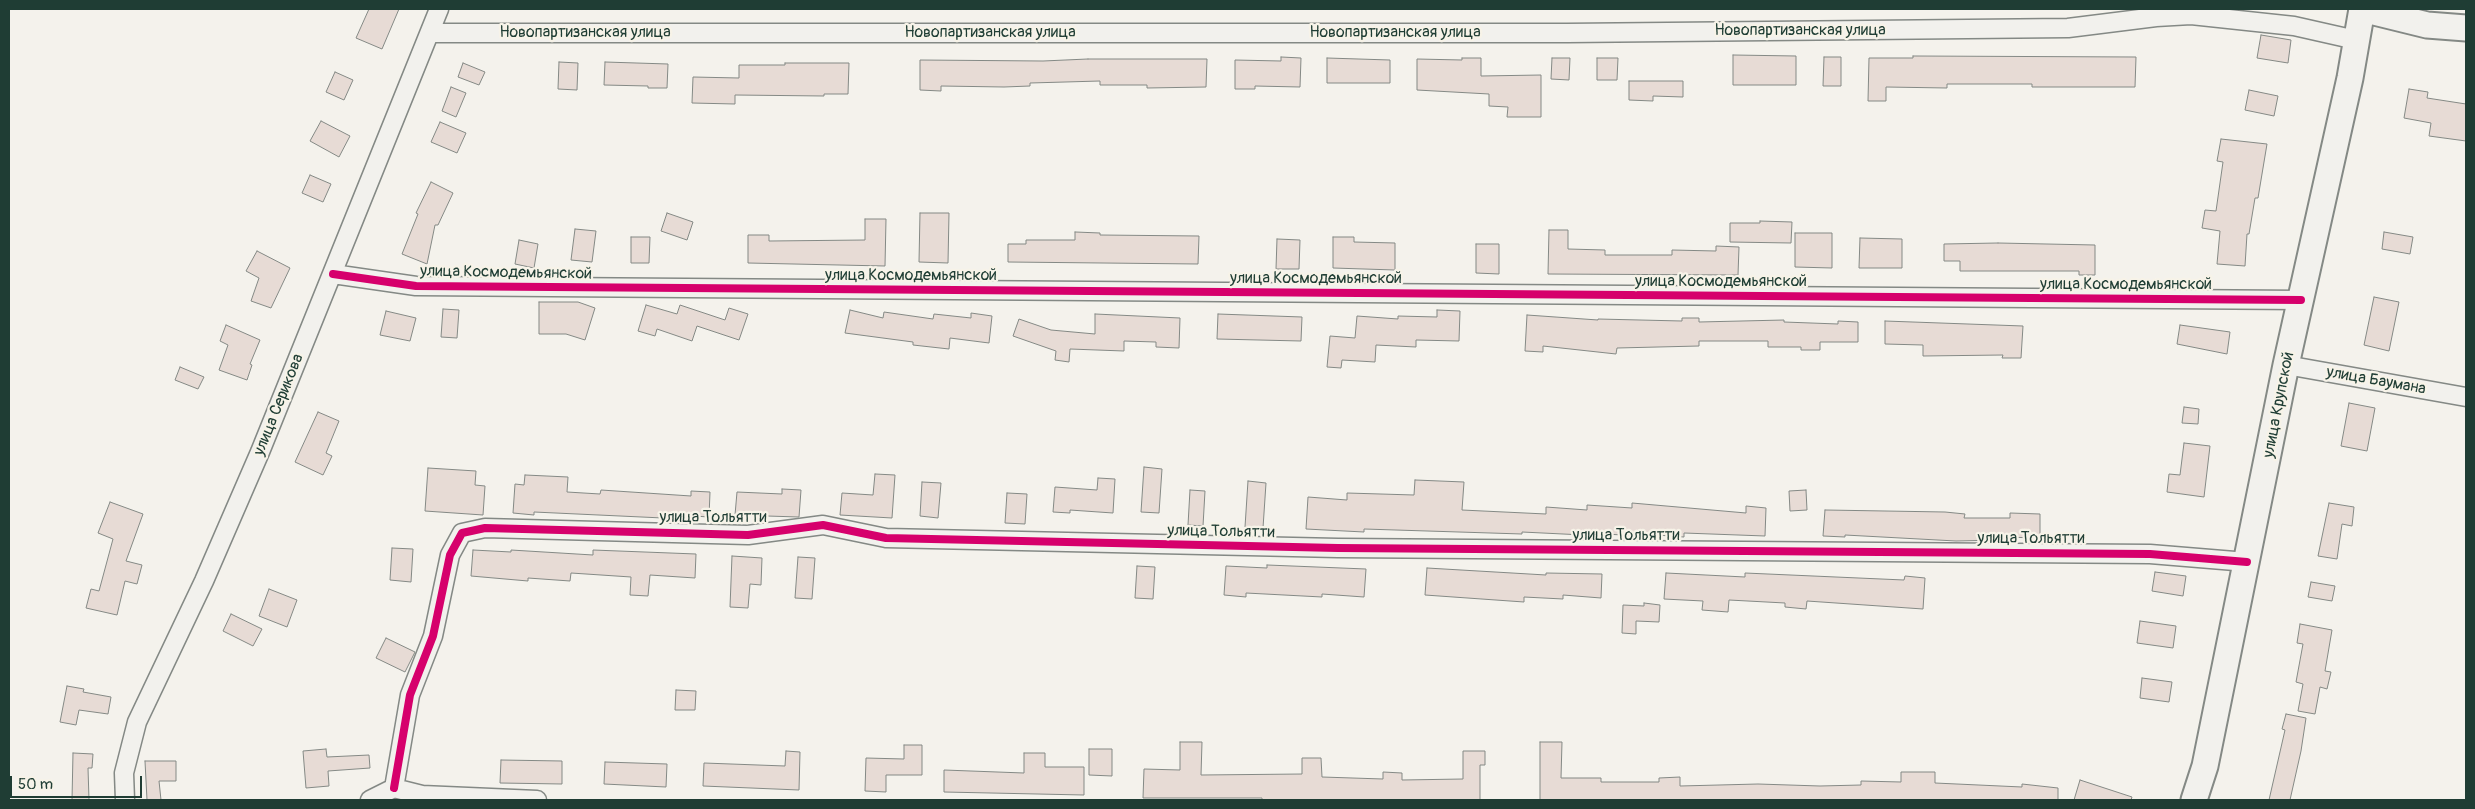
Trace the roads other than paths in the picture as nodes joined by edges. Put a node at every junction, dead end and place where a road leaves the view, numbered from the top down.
1 (439, 9) edge
2 (2362, 9) edge
3 (2466, 28) edge
4 (430, 33) junction
5 (2356, 40) junction
6 (332, 274) junction
7 (2300, 300) junction
8 (2286, 365) junction
9 (2466, 397) edge
10 (2248, 562) junction
11 (394, 788) junction
12 (125, 800) edge
13 (370, 800) edge
14 (538, 800) edge
15 (2194, 800) edge

1 - 4 street, улица Серикова
2 - 3 street
2 - 5 street, улица Крупской
4 - 5 street, Новопартизанская улица
4 - 6 street, улица Серикова
5 - 7 street, улица Крупской
6 - 7 street, улица Космодемьянской
6 - 12 street, улица Серикова
7 - 8 street, улица Крупской
8 - 9 street, улица Баумана
8 - 10 street, улица Крупской
10 - 11 street, улица Тольятти
10 - 15 street, улица Крупской
11 - 13 street
11 - 14 street

